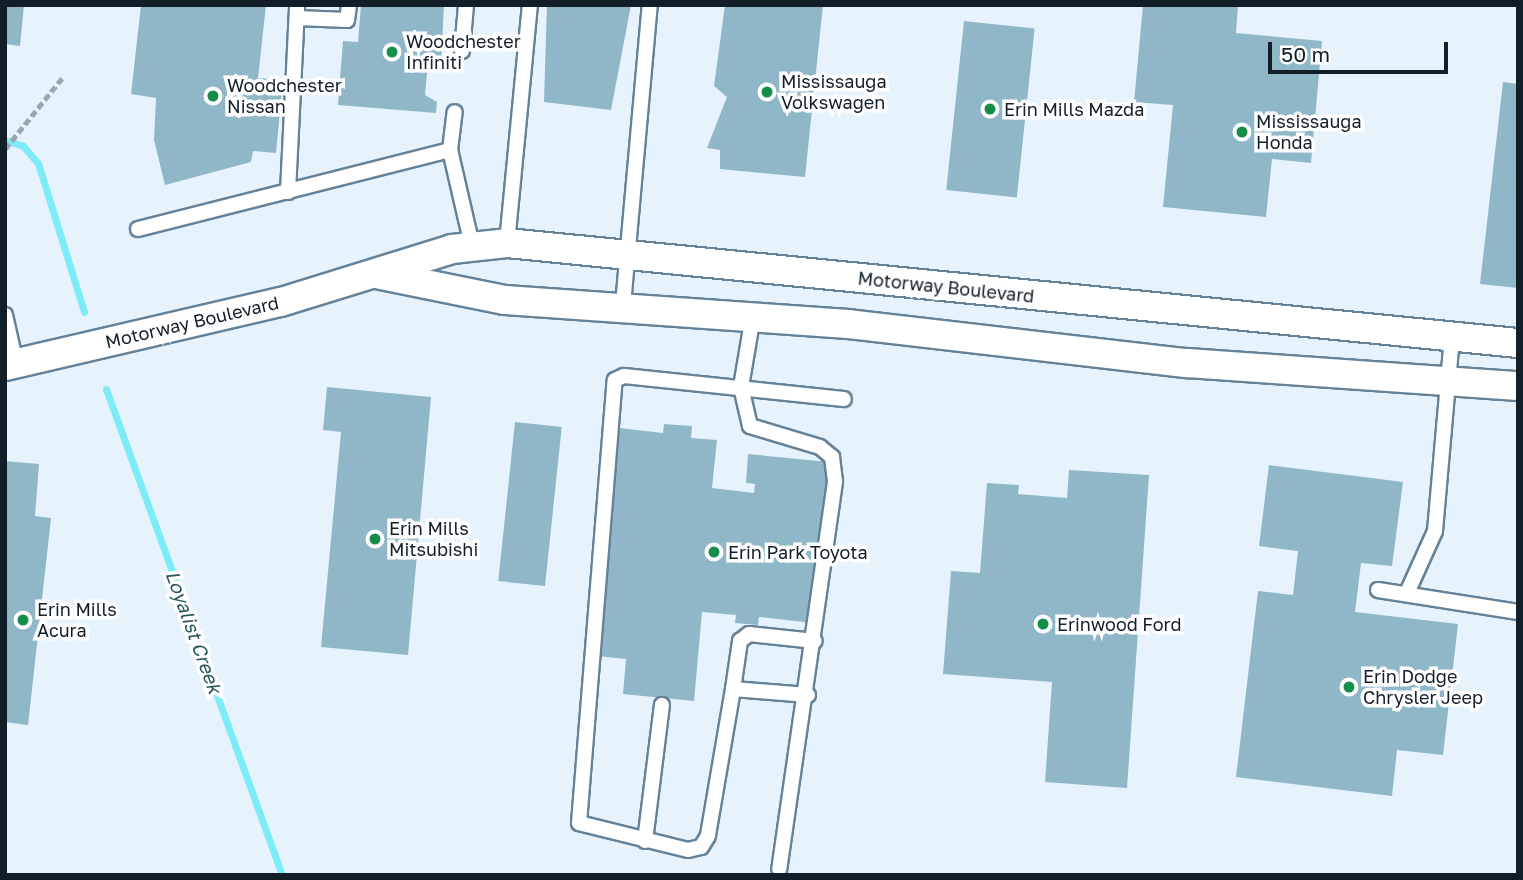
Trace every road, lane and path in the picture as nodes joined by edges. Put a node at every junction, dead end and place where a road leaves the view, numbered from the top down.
1 (349, 5) edge
2 (466, 5) edge
3 (530, 5) edge
4 (650, 5) edge
5 (297, 11) edge
6 (462, 51) dead end
7 (62, 78) dead end
8 (454, 112) dead end
9 (5, 149) edge
10 (450, 150) junction
11 (288, 192) junction
12 (138, 229) dead end
13 (507, 243) junction
14 (472, 245) junction
15 (624, 256) junction
16 (378, 274) junction
17 (623, 305) junction
18 (5, 315) edge
19 (753, 316) junction
20 (1452, 336) junction
21 (1518, 343) edge
22 (11, 365) edge
23 (1449, 377) junction
24 (1518, 386) edge
25 (741, 387) junction
26 (844, 399) dead end
27 (1378, 590) dead end
28 (1407, 593) junction
29 (1518, 612) edge
30 (816, 641) junction
31 (733, 689) junction
32 (808, 695) junction
33 (662, 705) dead end
34 (645, 841) junction
35 (779, 869) dead end

1 - 5 lane
2 - 6 lane
3 - 13 lane
4 - 15 lane
5 - 11 lane
7 - 9 path
8 - 10 lane
10 - 11 lane
10 - 14 lane
11 - 12 lane
13 - 14 street, Motorway Boulevard
13 - 15 street, Motorway Boulevard
14 - 16 street, Motorway Boulevard
15 - 17 lane
15 - 20 street, Motorway Boulevard
16 - 17 street, Motorway Boulevard
16 - 22 street, Motorway Boulevard
17 - 19 street, Motorway Boulevard
18 - 22 lane
19 - 23 street, Motorway Boulevard
19 - 25 lane
20 - 21 street, Motorway Boulevard
20 - 23 lane
23 - 24 street, Motorway Boulevard
23 - 28 lane
25 - 26 lane
25 - 30 lane
25 - 34 lane
27 - 28 lane
28 - 29 lane
30 - 31 lane
30 - 32 lane
31 - 32 lane
31 - 34 lane
32 - 35 lane
33 - 34 lane

